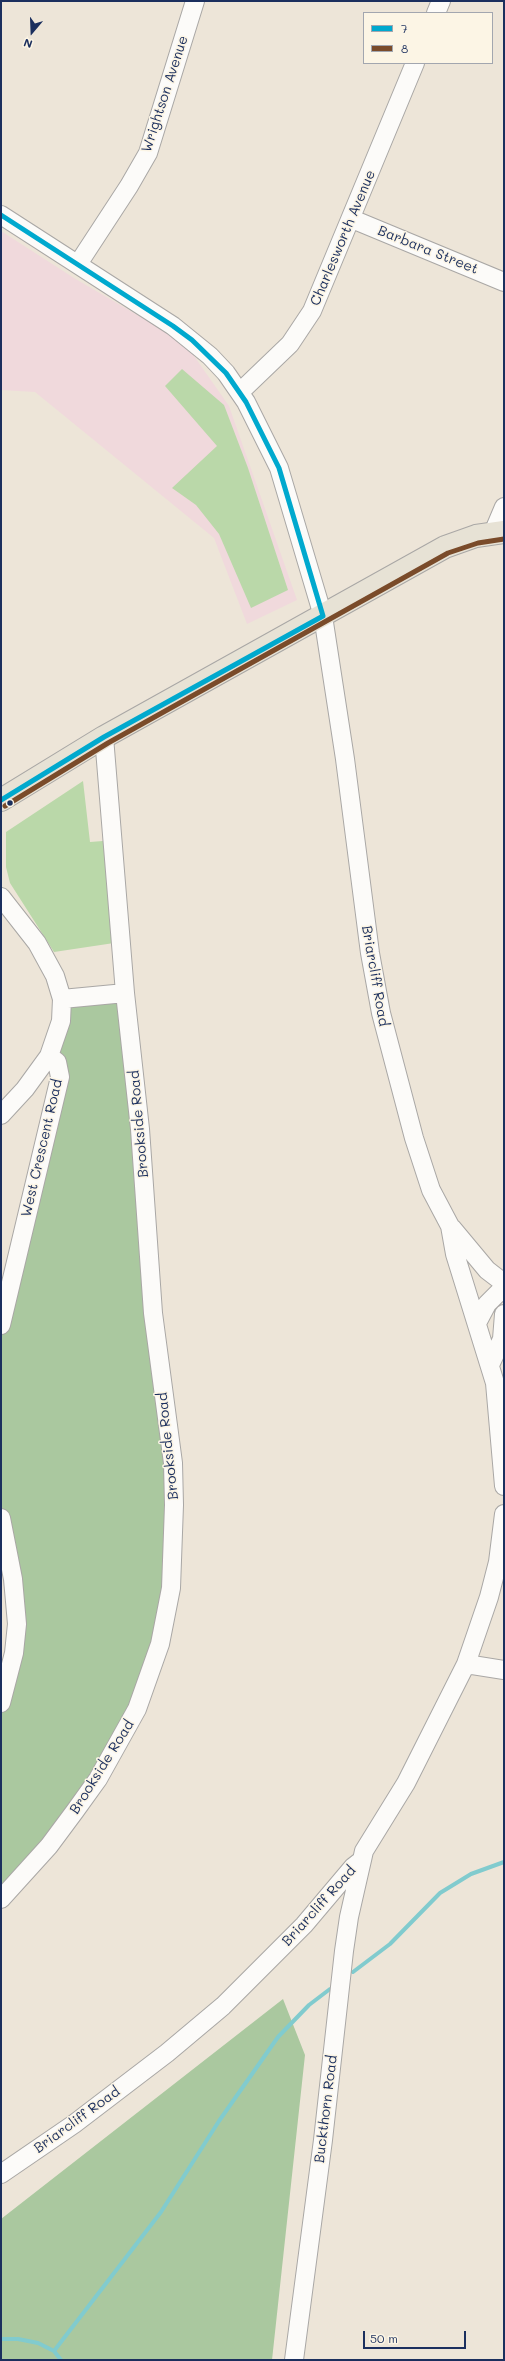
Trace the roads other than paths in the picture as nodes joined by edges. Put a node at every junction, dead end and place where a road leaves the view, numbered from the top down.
1 (195, 1) edge
2 (441, 1) edge
3 (436, 12) edge
4 (415, 64) edge
5 (1, 215) edge
6 (352, 219) junction
7 (78, 264) junction
8 (504, 282) edge
9 (240, 392) junction
10 (504, 507) edge
11 (498, 532) edge
12 (323, 616) junction
13 (104, 737) junction
14 (1, 800) edge
15 (1, 897) edge
16 (124, 994) junction
17 (62, 999) junction
18 (49, 1056) junction
19 (1, 1114) edge
20 (450, 1226) junction
21 (504, 1283) edge
22 (504, 1286) edge
23 (504, 1314) edge
24 (477, 1323) junction
25 (1, 1325) edge
26 (503, 1338) edge
27 (490, 1365) junction
28 (504, 1486) edge
29 (504, 1514) edge
30 (1, 1518) edge
31 (466, 1664) junction
32 (504, 1670) edge
33 (1, 1703) edge
34 (362, 1860) junction
35 (1, 1899) edge
36 (1, 2174) edge
37 (294, 2360) edge

1 - 7 street, Wrightson Avenue
2 - 3 street
4 - 6 street, Charlesworth Avenue
5 - 7 street, Briarcliff Road
6 - 8 street, Barbara Street
6 - 9 street, Charlesworth Avenue
7 - 9 street, Briarcliff Road
9 - 12 street, Briarcliff Road
10 - 11 street
11 - 12 main road
12 - 13 main road
12 - 20 street, Briarcliff Road
13 - 14 main road
13 - 16 street, Brookside Road
15 - 17 street, West Crescent Road
16 - 17 street
16 - 35 street, Brookside Road
17 - 18 street, West Crescent Road
18 - 19 street
18 - 25 street, West Crescent Road
20 - 21 street
20 - 24 street, Briarcliff Road
22 - 24 street
23 - 26 street
24 - 27 street, Briarcliff Road
26 - 27 street
27 - 28 street, Briarcliff Road
29 - 31 street, Briarcliff Road
30 - 33 street
31 - 32 street
31 - 34 street, Briarcliff Road
34 - 36 street, Briarcliff Road
34 - 37 street, Buckthorn Road

